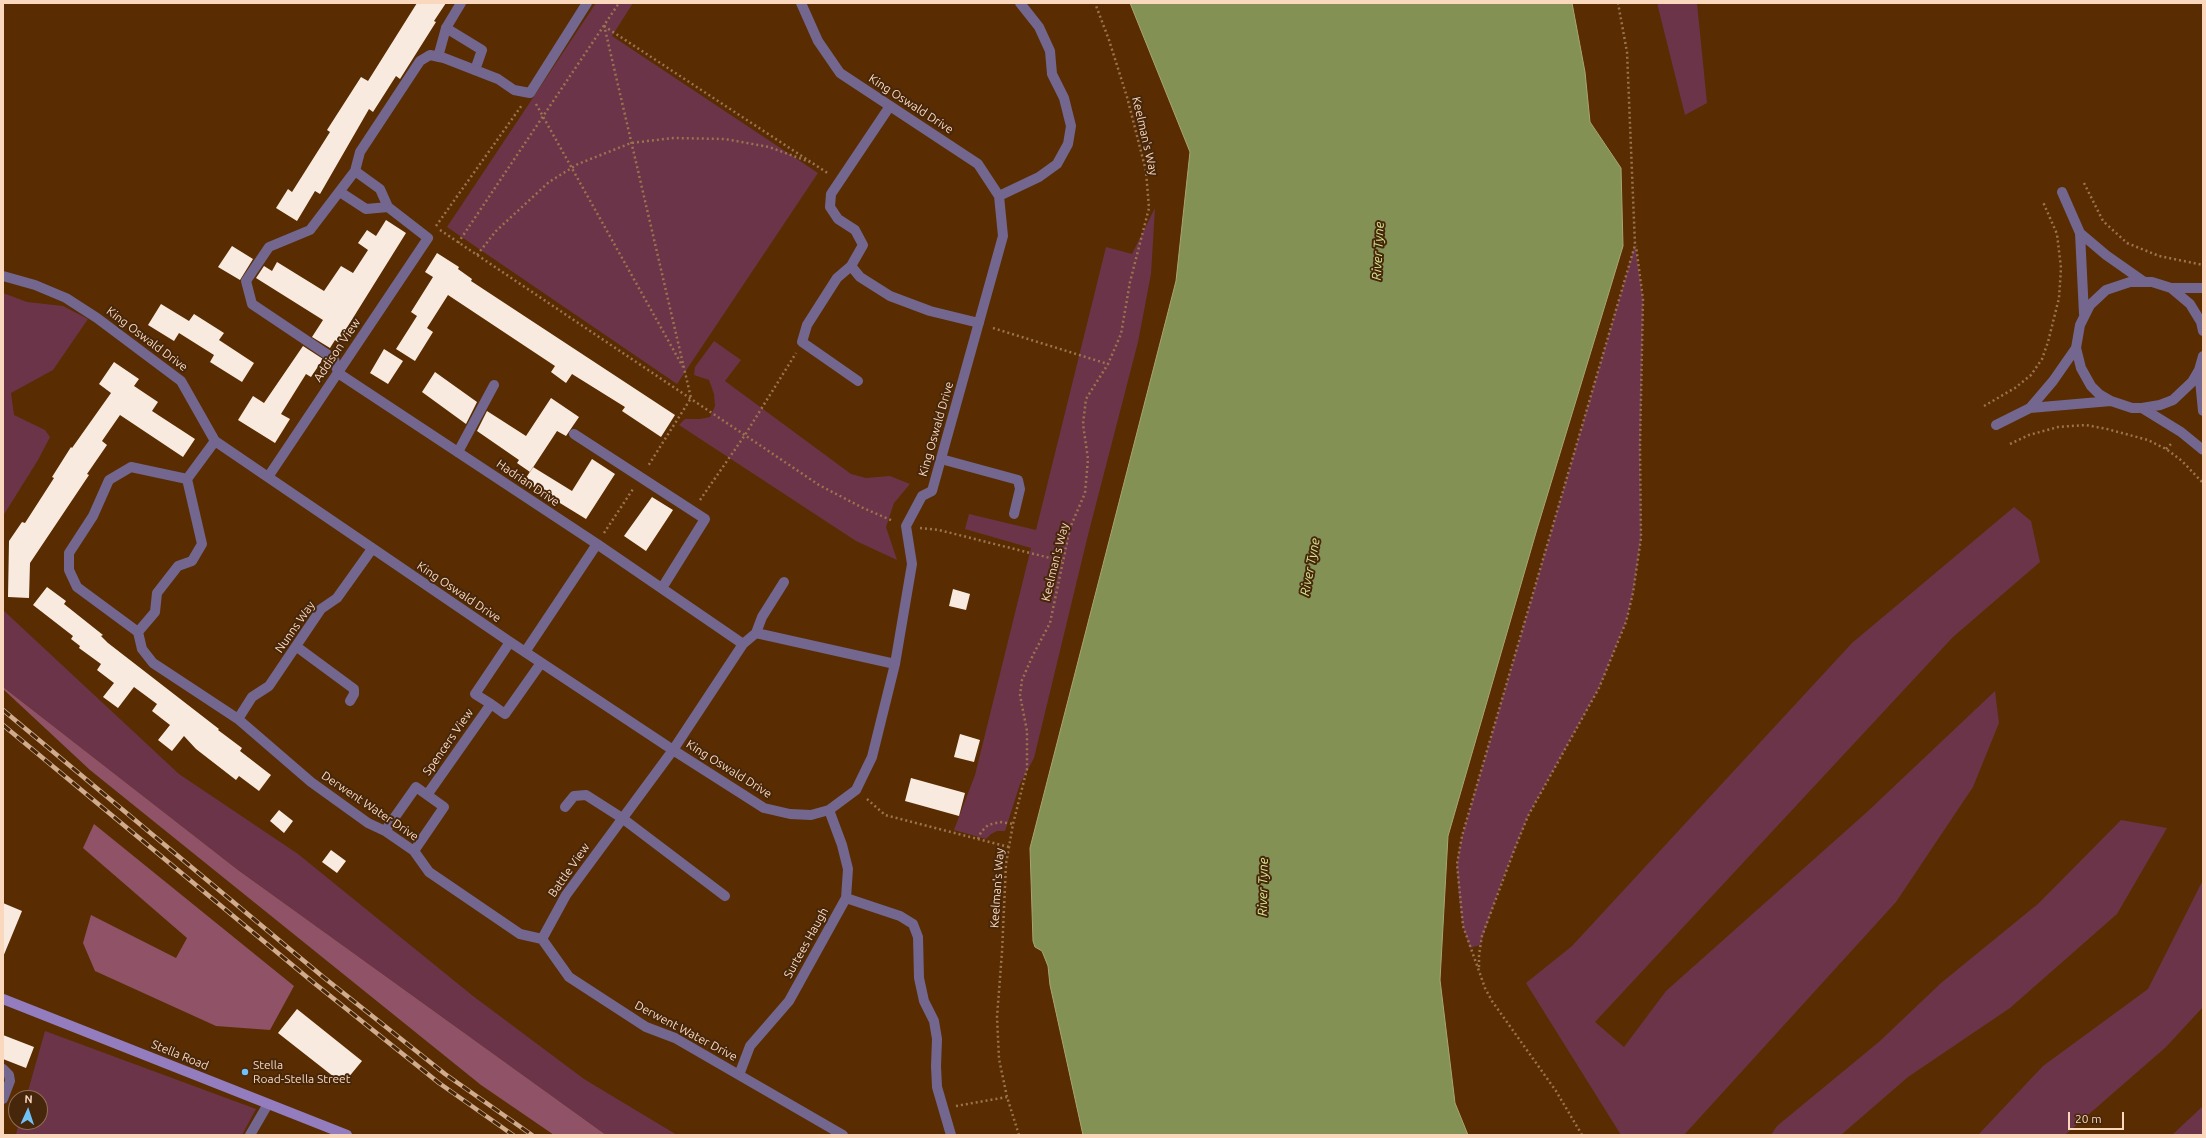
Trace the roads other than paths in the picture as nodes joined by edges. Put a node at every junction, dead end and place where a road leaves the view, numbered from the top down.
1 (461, 3) edge
2 (587, 3) edge
3 (801, 3) edge
4 (1020, 3) edge
5 (446, 28) junction
6 (438, 57) junction
7 (475, 70) junction
8 (890, 106) junction
9 (355, 171) junction
10 (340, 192) junction
11 (2062, 192) dead end
12 (1000, 196) junction
13 (388, 207) junction
14 (2080, 233) junction
15 (851, 266) junction
16 (3, 276) edge
17 (2143, 281) junction
18 (2171, 288) junction
19 (2203, 288) edge
20 (2084, 314) junction
21 (979, 323) junction
22 (2203, 331) edge
23 (2076, 348) junction
24 (2203, 356) edge
25 (2199, 370) junction
26 (338, 373) junction
27 (858, 381) dead end
28 (494, 384) dead end
29 (2111, 401) junction
30 (2030, 408) junction
31 (2142, 408) junction
32 (2203, 411) edge
33 (1996, 425) dead end
34 (574, 434) dead end
35 (215, 441) junction
36 (2203, 450) edge
37 (458, 452) junction
38 (941, 458) junction
39 (268, 477) junction
40 (187, 479) junction
41 (1014, 514) dead end
42 (597, 544) junction
43 (372, 549) junction
44 (784, 582) dead end
45 (662, 588) junction
46 (138, 632) junction
47 (756, 633) junction
48 (510, 642) junction
49 (743, 644) junction
50 (297, 647) junction
51 (525, 652) junction
52 (541, 663) junction
53 (895, 664) junction
54 (350, 701) dead end
55 (490, 704) junction
56 (238, 719) junction
57 (673, 750) junction
58 (427, 795) junction
59 (565, 807) dead end
60 (828, 810) junction
61 (622, 818) junction
62 (385, 831) junction
63 (414, 851) junction
64 (725, 896) dead end
65 (846, 898) junction
66 (542, 939) junction
67 (3, 999) edge
68 (3, 1069) edge
69 (739, 1075) junction
70 (3, 1099) edge
71 (268, 1104) junction
72 (250, 1135) edge
73 (347, 1135) edge
74 (843, 1135) edge
75 (951, 1135) edge

1 - 5 street
2 - 7 street
3 - 8 street, King Oswald Drive
4 - 12 street
5 - 6 street
5 - 7 street
6 - 7 street
6 - 9 street
8 - 12 street, King Oswald Drive
8 - 15 street
9 - 10 street
9 - 13 street
10 - 13 street
10 - 26 street
11 - 14 street
12 - 21 street, King Oswald Drive
13 - 26 street, Addison View
14 - 17 street
14 - 20 street
15 - 21 street
15 - 27 street
16 - 35 street, King Oswald Drive
17 - 18 street
17 - 20 street
18 - 19 street
18 - 22 street
20 - 23 street
21 - 38 street, King Oswald Drive
23 - 29 street
23 - 30 street
24 - 25 street
25 - 31 street
25 - 32 street
26 - 37 street, Hadrian Drive
26 - 39 street, Addison View
28 - 37 street
29 - 30 street
29 - 31 street
30 - 33 street
31 - 36 street
34 - 45 street
35 - 39 street, King Oswald Drive
35 - 40 street
37 - 42 street, Hadrian Drive
38 - 41 street
38 - 53 street, King Oswald Drive
39 - 43 street, King Oswald Drive
40 - 46 street
40 - 46 street
42 - 45 street, Hadrian Drive
42 - 51 street
43 - 48 street, King Oswald Drive
43 - 50 street, Nunns Way
44 - 47 street
45 - 49 street, Hadrian Drive
46 - 56 street, Derwent Water Drive
47 - 49 street, Battle View
47 - 53 street
48 - 51 street, King Oswald Drive
48 - 55 street, Spencers View
49 - 57 street, Battle View
50 - 54 street
50 - 56 street, Nunns Way
51 - 52 street, King Oswald Drive
52 - 55 street, Spencers View
52 - 57 street, King Oswald Drive
53 - 60 street, King Oswald Drive
55 - 58 street, Spencers View
56 - 62 street, Derwent Water Drive
57 - 60 street, King Oswald Drive
57 - 61 street, Battle View
58 - 62 street, Spencers View
58 - 63 street, Spencers View
59 - 61 street
60 - 65 street, Surtees Haugh
61 - 64 street
61 - 66 street, Battle View
62 - 63 street, Derwent Water Drive
63 - 66 street, Derwent Water Drive
65 - 69 street, Surtees Haugh
65 - 75 street
66 - 69 street, Derwent Water Drive
67 - 71 main road, Stella Road
68 - 70 street
69 - 74 street, Derwent Water Drive
71 - 72 street
71 - 73 main road, Stella Road

